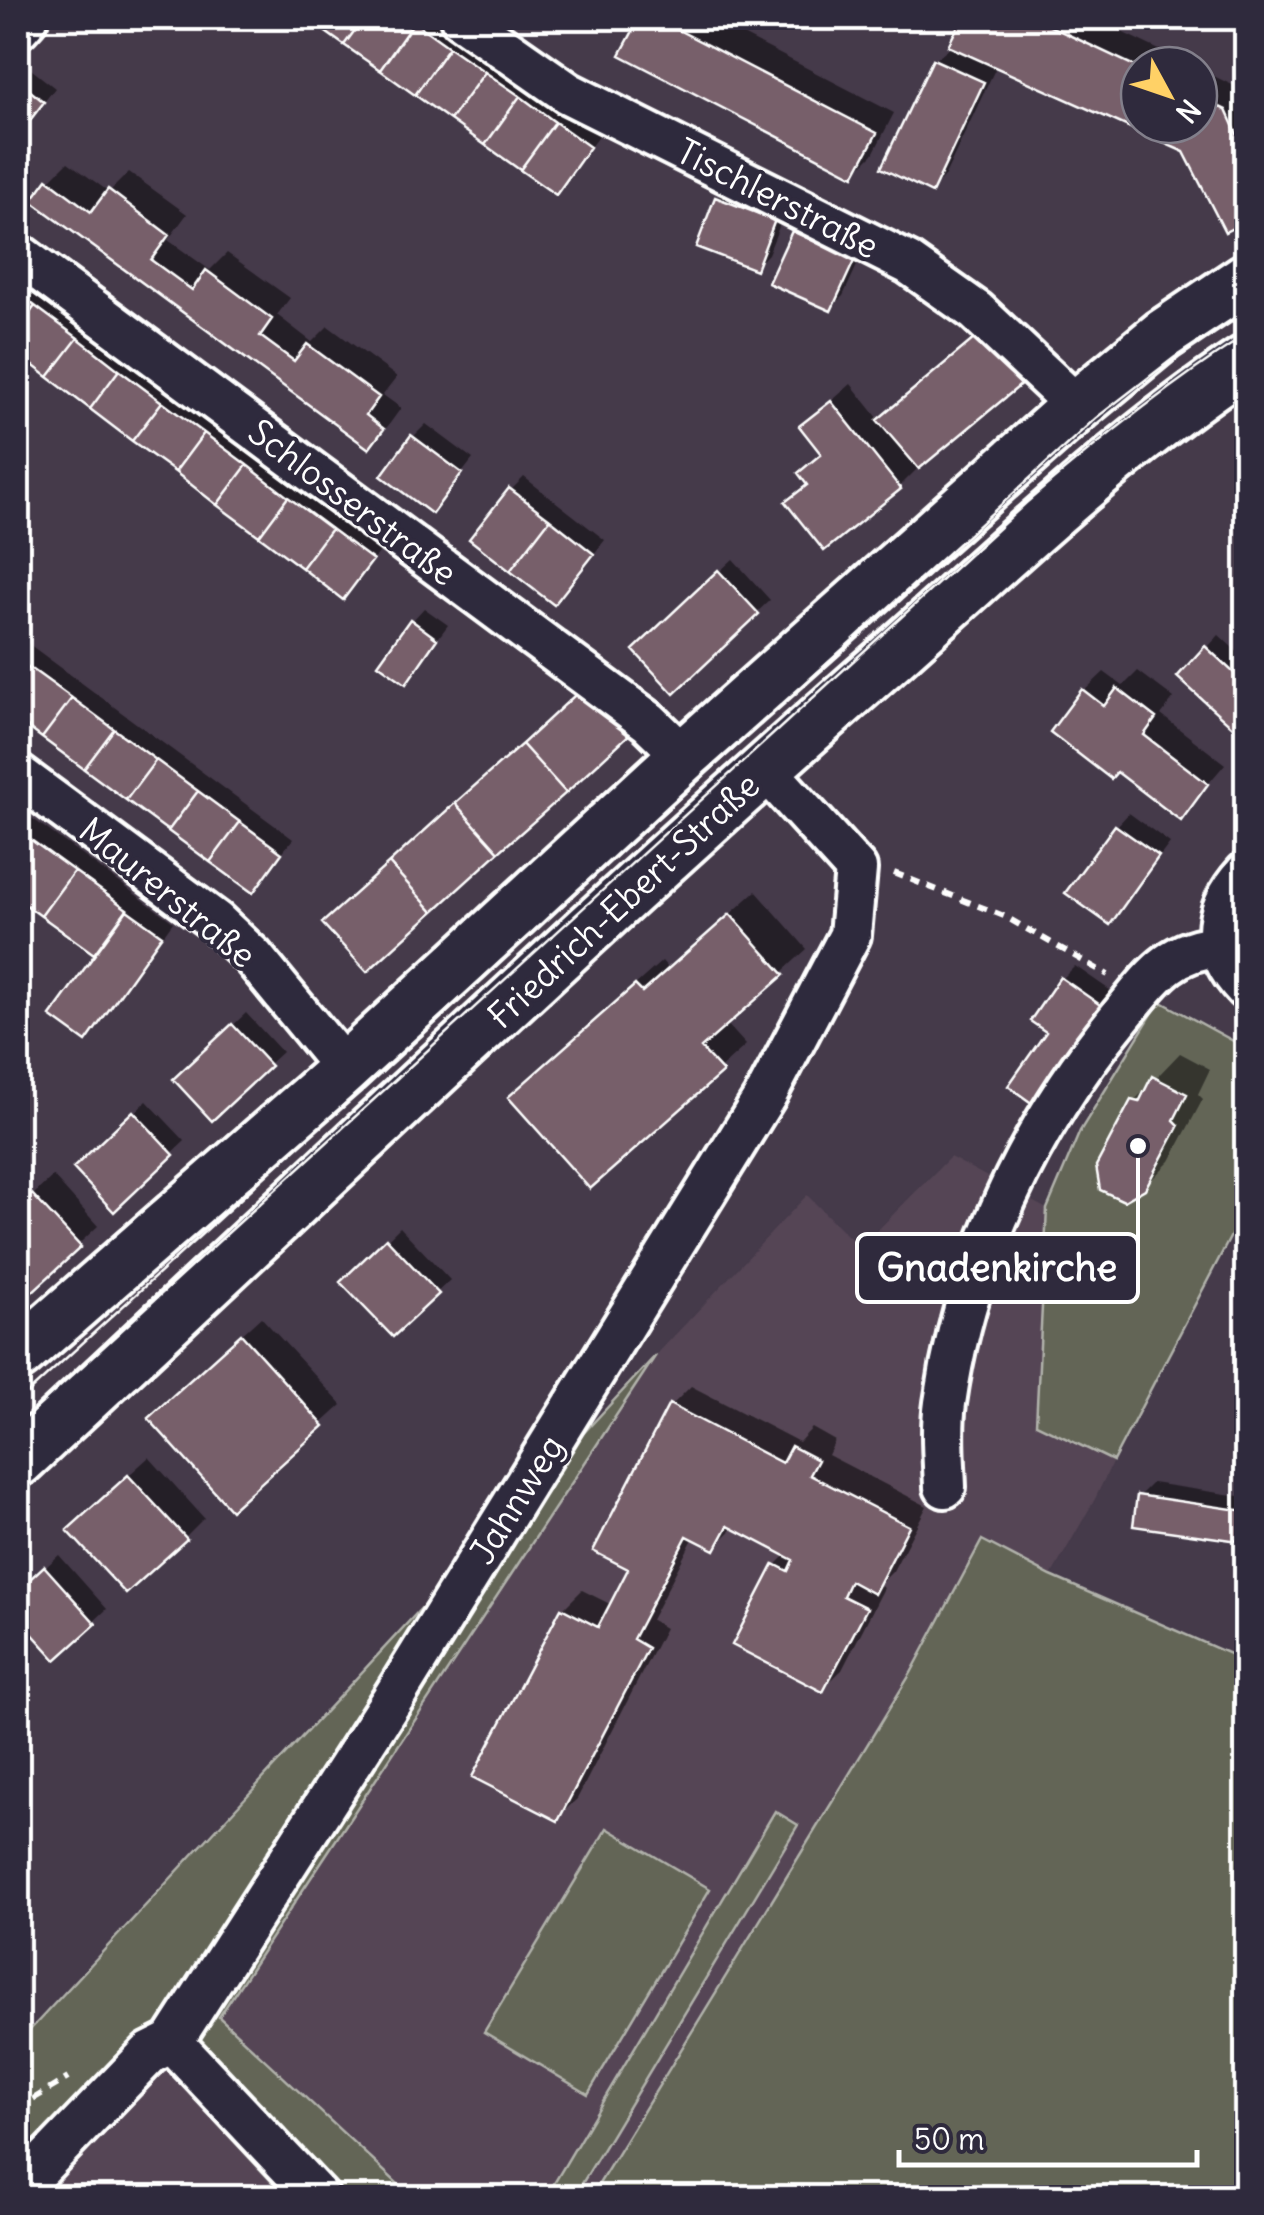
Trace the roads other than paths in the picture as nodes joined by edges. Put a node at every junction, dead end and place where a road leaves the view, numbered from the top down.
1 (27, 18) edge
2 (461, 18) edge
3 (18, 28) edge
4 (18, 254) edge
5 (1246, 278) edge
6 (1246, 360) edge
7 (1077, 406) junction
8 (684, 756) junction
9 (764, 768) junction
10 (18, 774) edge
11 (1246, 873) edge
12 (1220, 946) junction
13 (1246, 989) edge
14 (344, 1069) junction
15 (18, 1356) edge
16 (18, 1462) edge
17 (944, 1487) dead end
18 (172, 2042) junction
19 (18, 2190) edge
20 (319, 2198) edge

1 - 3 street
2 - 7 street, Tischlerstraße
4 - 8 street, Schlosserstraße
5 - 7 main road, Friedrich-Ebert-Straße
6 - 9 main road, Friedrich-Ebert-Straße
7 - 8 main road, Friedrich-Ebert-Straße
8 - 14 main road, Friedrich-Ebert-Straße
9 - 16 main road, Friedrich-Ebert-Straße
9 - 18 street, Jahnweg
10 - 14 street, Maurerstraße
11 - 12 street
12 - 13 street
12 - 17 street
14 - 15 main road, Friedrich-Ebert-Straße
18 - 19 street, Jahnweg
18 - 20 street

